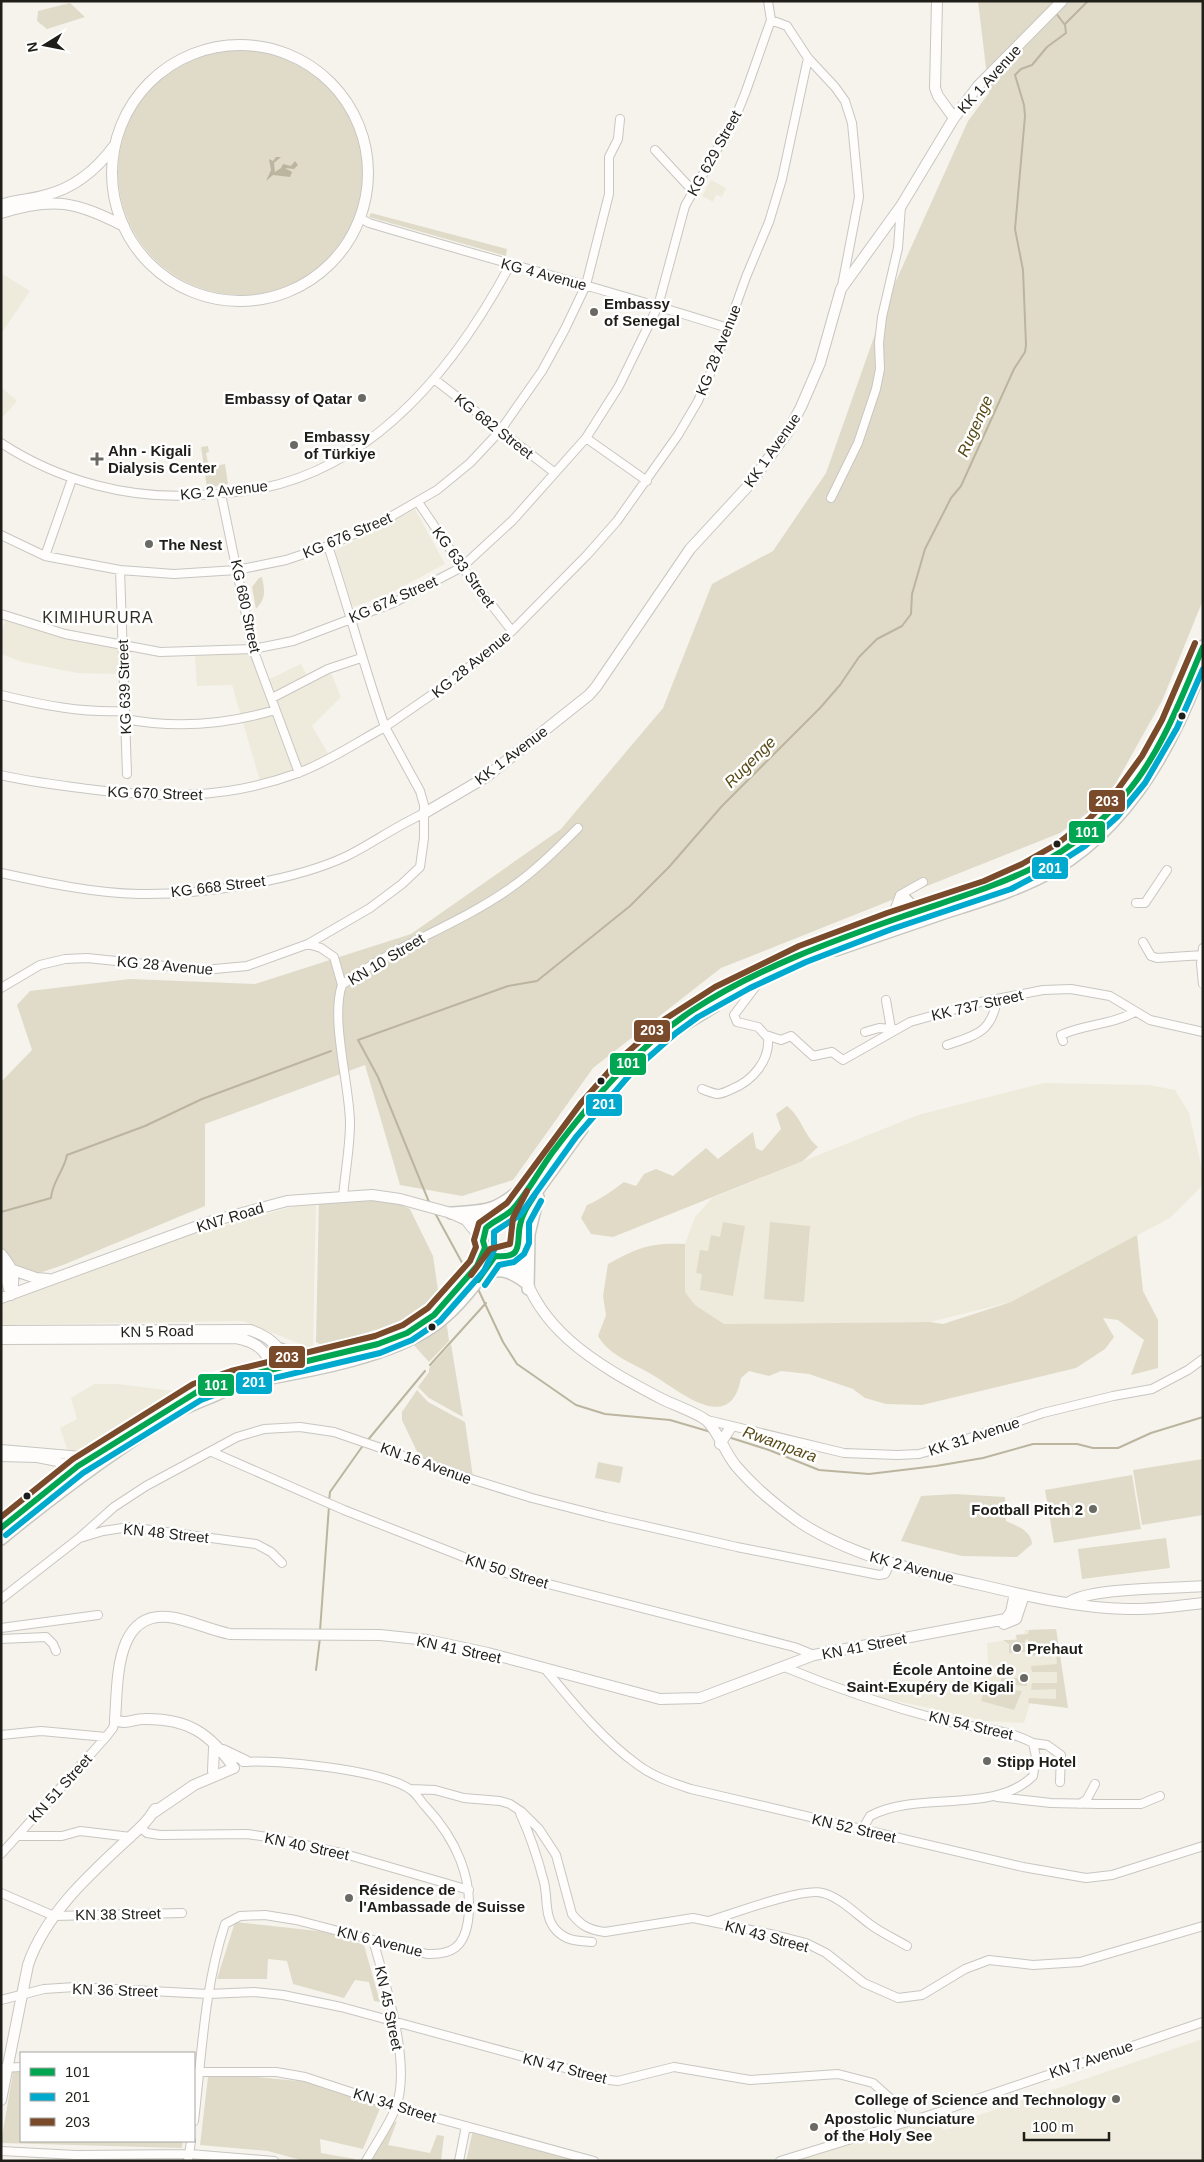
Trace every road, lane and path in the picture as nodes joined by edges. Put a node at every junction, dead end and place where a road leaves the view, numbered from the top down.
1 (768, 1) edge
2 (937, 1) edge
3 (1062, 1) edge
4 (771, 20) junction
5 (808, 58) junction
6 (954, 118) junction
7 (620, 119) dead end
8 (114, 146) junction
9 (655, 150) dead end
10 (694, 190) junction
11 (1, 205) edge
12 (901, 206) junction
13 (1, 213) edge
14 (360, 218) junction
15 (124, 226) junction
16 (510, 265) junction
17 (586, 285) junction
18 (841, 289) junction
19 (658, 306) junction
20 (728, 328) junction
21 (434, 379) junction
22 (500, 431) junction
23 (586, 438) junction
24 (1, 443) edge
25 (555, 473) junction
26 (72, 479) junction
27 (647, 481) junction
28 (222, 494) junction
29 (831, 498) dead end
30 (418, 502) junction
31 (1, 535) edge
32 (328, 546) junction
33 (45, 556) junction
34 (462, 567) junction
35 (120, 570) junction
36 (237, 570) junction
37 (1, 614) edge
38 (351, 618) junction
39 (512, 631) junction
40 (122, 646) junction
41 (1203, 646) edge
42 (253, 649) junction
43 (361, 658) junction
44 (1203, 664) edge
45 (1, 696) edge
46 (272, 698) junction
47 (275, 710) junction
48 (125, 715) junction
49 (385, 727) junction
50 (299, 773) junction
51 (127, 774) dead end
52 (1, 775) edge
53 (423, 814) junction
54 (578, 828) dead end
55 (1168, 870) dead end
56 (1, 873) edge
57 (923, 882) dead end
58 (906, 894) junction
59 (1136, 903) dead end
60 (916, 912) junction
61 (906, 921) junction
62 (890, 926) junction
63 (1143, 942) dead end
64 (308, 944) junction
65 (1202, 953) edge
66 (759, 982) junction
67 (1203, 984) edge
68 (342, 985) junction
69 (1, 988) edge
70 (886, 1000) dead end
71 (997, 1000) junction
72 (1135, 1012) junction
73 (893, 1029) junction
74 (865, 1032) dead end
75 (1203, 1032) edge
76 (766, 1035) junction
77 (1063, 1041) dead end
78 (947, 1045) dead end
79 (702, 1090) dead end
80 (539, 1180) junction
81 (343, 1197) junction
82 (451, 1213) junction
83 (466, 1220) junction
84 (498, 1220) junction
85 (518, 1231) junction
86 (484, 1244) junction
87 (518, 1247) junction
88 (1, 1254) edge
89 (501, 1256) junction
90 (1, 1262) edge
91 (521, 1271) junction
92 (9, 1272) junction
93 (482, 1275) junction
94 (52, 1279) junction
95 (527, 1286) junction
96 (1, 1290) edge
97 (6, 1296) edge
98 (1, 1331) edge
99 (1, 1339) edge
100 (280, 1350) junction
101 (1203, 1359) edge
102 (306, 1360) junction
103 (269, 1368) junction
104 (287, 1369) junction
105 (707, 1420) junction
106 (731, 1427) junction
107 (720, 1444) junction
108 (1, 1449) edge
109 (212, 1452) junction
110 (1, 1457) edge
111 (93, 1457) junction
112 (78, 1466) junction
113 (1, 1528) edge
114 (1, 1539) edge
115 (78, 1539) junction
116 (282, 1563) dead end
117 (890, 1564) junction
118 (1203, 1586) edge
119 (1019, 1594) junction
120 (1, 1599) edge
121 (1068, 1602) junction
122 (1203, 1603) edge
123 (98, 1615) dead end
124 (1, 1628) edge
125 (1, 1639) edge
126 (56, 1651) dead end
127 (814, 1655) junction
128 (784, 1667) junction
129 (546, 1670) junction
130 (114, 1720) junction
131 (5, 1734) edge
132 (106, 1737) junction
133 (1, 1743) edge
134 (1033, 1743) junction
135 (216, 1748) junction
136 (272, 1761) junction
137 (246, 1762) junction
138 (230, 1766) junction
139 (213, 1771) junction
140 (1060, 1782) dead end
141 (1095, 1784) dead end
142 (410, 1789) junction
143 (1160, 1796) dead end
144 (995, 1797) junction
145 (1080, 1804) junction
146 (518, 1807) junction
147 (153, 1813) junction
148 (142, 1829) junction
149 (862, 1830) junction
150 (18, 1836) junction
151 (131, 1837) junction
152 (1203, 1846) edge
153 (1, 1854) edge
154 (469, 1890) junction
155 (1, 1893) edge
156 (182, 1913) dead end
157 (54, 1916) junction
158 (708, 1921) junction
159 (1203, 1926) edge
160 (373, 1940) junction
161 (592, 1942) dead end
162 (907, 1946) dead end
163 (23, 1994) junction
164 (208, 1994) junction
165 (1, 2000) edge
166 (395, 2022) junction
167 (1203, 2022) edge
168 (4, 2067) edge
169 (20, 2067) edge
170 (197, 2072) edge
171 (1, 2100) edge
172 (195, 2105) edge
173 (396, 2107) junction
174 (908, 2121) junction
175 (466, 2126) junction
176 (191, 2142) edge
177 (1, 2151) edge
178 (189, 2158) edge
179 (274, 2161) edge
180 (366, 2161) edge
181 (459, 2161) edge
182 (594, 2161) edge
183 (780, 2161) edge

1 - 4 street, KG 629 Street
2 - 6 main road
3 - 6 main road, KK 1 Avenue
4 - 5 street
4 - 10 street, KG 629 Street
5 - 18 street
5 - 20 street, KG 28 Avenue
6 - 12 main road, KK 1 Avenue
7 - 17 street, KG 676 Street
8 - 11 main road
8 - 14 main road
8 - 15 main road
9 - 10 street
10 - 19 street, KG 629 Street
12 - 18 main road, KK 1 Avenue
12 - 29 street
13 - 15 main road
14 - 15 main road
14 - 16 street, KG 4 Avenue
16 - 17 street, KG 4 Avenue
16 - 21 street, KG 2 Avenue
17 - 19 street, KG 4 Avenue
17 - 22 street, KG 676 Street
18 - 53 main road, KK 1 Avenue
19 - 20 street, KG 4 Avenue
19 - 23 street, KG 674 Street
20 - 27 street, KG 28 Avenue
21 - 22 street, KG 682 Street
21 - 28 street, KG 2 Avenue
22 - 25 street, KG 682 Street
22 - 30 street, KG 676 Street
23 - 25 street, KG 674 Street
23 - 27 street
24 - 26 street, KG 2 Avenue
25 - 34 street, KG 674 Street
26 - 28 street, KG 2 Avenue
26 - 33 street
27 - 39 street, KG 28 Avenue
28 - 36 street, KG 680 Street
30 - 32 street, KG 676 Street
30 - 34 street, KG 633 Street
31 - 33 street, KG 676 Street
32 - 36 street, KG 676 Street
32 - 38 street
33 - 35 street, KG 676 Street
34 - 38 street, KG 674 Street
34 - 39 street, KG 633 Street
35 - 36 street, KG 676 Street
35 - 40 street, KG 639 Street
36 - 42 street, KG 680 Street
37 - 40 street, KG 674 Street
38 - 42 street, KG 674 Street
38 - 43 street
39 - 49 street, KG 28 Avenue
40 - 42 street, KG 674 Street
40 - 48 street, KG 639 Street
41 - 60 highway
42 - 46 street, KG 680 Street
43 - 46 street
43 - 49 street
44 - 61 highway
45 - 48 street
46 - 47 street, KG 680 Street
47 - 48 street
47 - 50 street, KG 680 Street
48 - 51 street, KG 639 Street
49 - 50 street, KG 670 Street
49 - 53 street, KG 28 Avenue
50 - 52 street, KG 670 Street
53 - 56 street, KG 668 Street
53 - 64 street, KG 28 Avenue
54 - 68 street, KN 10 Street
55 - 59 street
57 - 58 street
58 - 60 highway
58 - 61 street
58 - 62 street
60 - 61 highway
61 - 62 highway
62 - 66 highway
62 - 80 highway
63 - 65 street
64 - 68 street
64 - 69 street, KG 28 Avenue
65 - 67 street
66 - 76 street
66 - 80 highway
68 - 81 street, KN 10 Street
70 - 73 street
71 - 72 street, KK 737 Street
71 - 73 street, KK 737 Street
71 - 78 street
72 - 75 street, KK 737 Street
72 - 77 street
73 - 74 street
73 - 76 street, KK 737 Street
76 - 79 street
80 - 82 highway
80 - 84 highway
80 - 85 highway
80 - 95 highway
81 - 82 main road, KN7 Road
81 - 94 main road, KN7 Road
82 - 83 main road, KN7 Road
83 - 84 main road, KN7 Road
83 - 86 main road, KN7 Road
84 - 85 highway
84 - 86 highway
85 - 87 highway
86 - 89 highway
86 - 102 highway
87 - 89 highway
87 - 91 main road
88 - 92 main road
89 - 91 main road
89 - 93 highway
90 - 92 main road
91 - 95 main road
92 - 94 main road
92 - 96 main road
92 - 97 main road
93 - 95 highway
93 - 104 highway
94 - 97 main road, KN7 Road
95 - 105 main road
98 - 100 main road, KN 5 Road
99 - 103 main road, KN 5 Road
100 - 102 highway
100 - 104 main road, KN 5 Road
101 - 106 street, KK 31 Avenue
102 - 104 highway
103 - 104 highway
103 - 111 highway
103 - 114 highway
105 - 106 street, KK 31 Avenue
105 - 107 main road, KK 2 Avenue
106 - 107 main road
107 - 117 main road, KK 2 Avenue
108 - 111 street
109 - 115 street, KN 16 Avenue
109 - 117 street, KN 16 Avenue
109 - 127 street, KN 50 Street
110 - 112 street
111 - 112 highway
112 - 113 highway
115 - 116 street, KN 48 Street
115 - 120 street, KN 16 Avenue
117 - 119 main road, KK 2 Avenue
118 - 121 main road
119 - 121 main road, KK 2 Avenue
119 - 127 main road, KN 41 Street
121 - 122 main road, KK 2 Avenue
123 - 124 street
125 - 126 street
127 - 128 main road, KN 41 Street
128 - 129 main road, KN 41 Street
128 - 134 street, KN 54 Street
129 - 130 main road, KN 41 Street
129 - 149 street, KN 52 Street
130 - 132 street, KN 51 Street
130 - 135 main road
131 - 132 street
131 - 133 street
132 - 150 street, KN 51 Street
134 - 140 street
134 - 144 street, KN 54 Street
135 - 137 main road
135 - 138 main road
135 - 139 main road
136 - 137 street, KN 6 Avenue
136 - 138 street, KN 6 Avenue
136 - 142 street, KN 6 Avenue
137 - 138 street, KN 6 Avenue
138 - 139 main road, KN 6 Avenue
138 - 147 main road, KN 6 Avenue
139 - 147 main road, KN 6 Avenue
141 - 145 street
142 - 146 street, KN 43 Street
142 - 154 street, KN 6 Avenue
143 - 145 street
144 - 145 street
144 - 149 street, KN 54 Street
146 - 158 street, KN 43 Street
146 - 161 street
147 - 148 main road, KN 6 Avenue
148 - 151 main road, KN 6 Avenue
148 - 154 street, KN 40 Street
149 - 152 street, KN 52 Street
150 - 151 street
150 - 153 street, KN 51 Street
151 - 157 main road, KN 6 Avenue
154 - 160 street, KN 6 Avenue
155 - 157 street
156 - 157 street, KN 38 Street
157 - 163 main road, KN 6 Avenue
158 - 159 street, KN 43 Street
158 - 162 street
160 - 164 street, KN 6 Avenue
160 - 166 street, KN 45 Street
163 - 164 street, KN 36 Street
163 - 165 street, KN 36 Street
163 - 168 main road, KN 6 Avenue
164 - 166 street, KN 47 Street
164 - 170 street, KN 6 Avenue
166 - 173 street, KN 45 Street
166 - 174 street, KN 47 Street
167 - 174 street, KN 7 Avenue
168 - 169 street
168 - 171 main road, KN 6 Avenue
170 - 172 street, KN 6 Avenue
170 - 173 street, KN 34 Street
173 - 175 street, KN 34 Street
173 - 180 street
174 - 183 street, KN 7 Avenue
175 - 181 street
175 - 182 street, KN 34 Street
176 - 178 street
177 - 178 street
178 - 179 street

